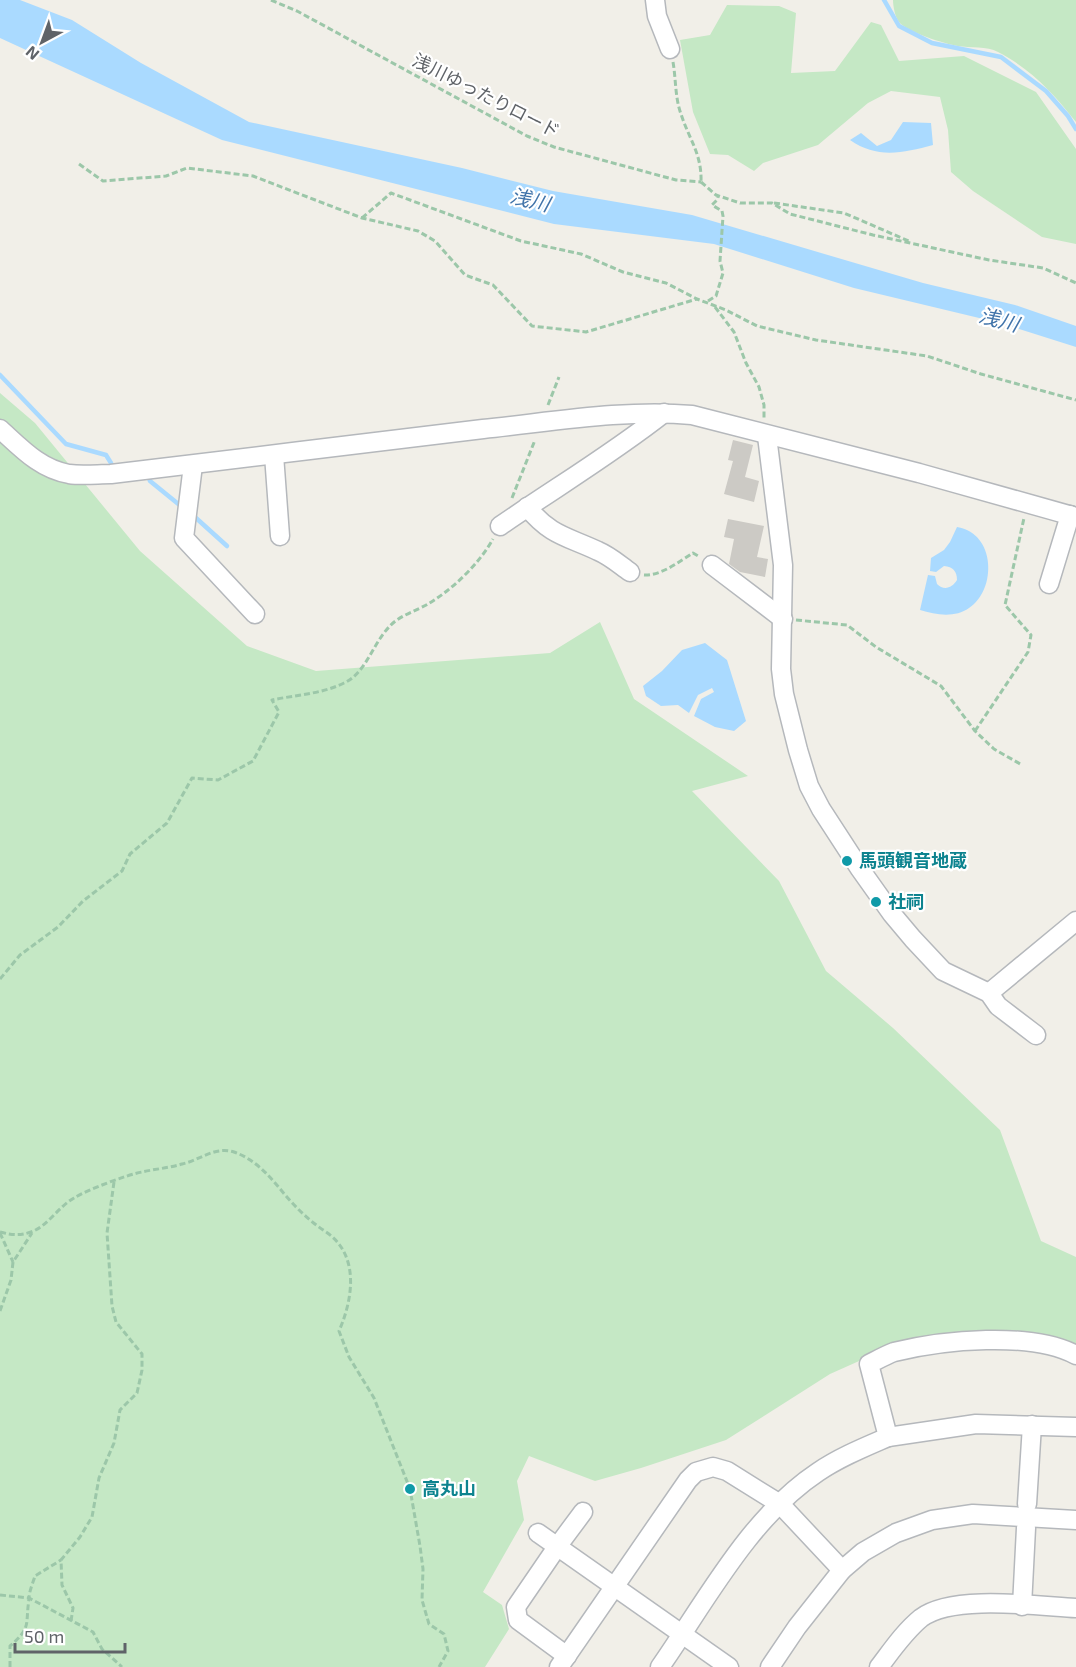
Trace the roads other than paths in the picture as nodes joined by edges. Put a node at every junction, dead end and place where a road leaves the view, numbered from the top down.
1 (655, 0) edge
2 (670, 50) road end
3 (664, 413) junction
4 (0, 429) edge
5 (767, 436) junction
6 (274, 455) junction
7 (193, 465) junction
8 (527, 507) junction
9 (1073, 516) edge
10 (500, 526) road end
11 (280, 536) dead end
12 (712, 565) road end
13 (630, 572) road end
14 (1049, 584) dead end
15 (255, 614) dead end
16 (783, 619) junction
17 (1076, 921) edge
18 (989, 993) junction
19 (1036, 1035) dead end
20 (1076, 1355) edge
21 (1032, 1425) junction
22 (1076, 1428) edge
23 (888, 1437) junction
24 (780, 1504) junction
25 (1027, 1504) dead end
26 (583, 1512) dead end
27 (1076, 1520) edge
28 (1026, 1528) dead end
29 (538, 1533) dead end
30 (557, 1546) junction
31 (842, 1569) junction
32 (615, 1586) junction
33 (1022, 1606) junction
34 (1076, 1608) edge
35 (684, 1634) junction
36 (563, 1661) edge
37 (660, 1667) edge
38 (729, 1667) edge
39 (770, 1667) edge
40 (879, 1667) edge

1 - 2 street
3 - 5 street
3 - 6 street
3 - 8 street
4 - 7 street
5 - 9 street
5 - 16 street
6 - 7 street
6 - 11 street
7 - 15 street
8 - 10 street
8 - 13 street
9 - 14 street
12 - 16 street
16 - 18 street
17 - 18 street
18 - 19 street
20 - 23 street
21 - 22 street
21 - 23 street
21 - 25 street
23 - 24 street
24 - 31 street
24 - 32 street
24 - 35 street
26 - 30 street
27 - 31 street
28 - 33 street
29 - 30 street
30 - 32 street
30 - 36 street
31 - 39 street
32 - 35 street
32 - 36 street
33 - 34 street
33 - 40 street
35 - 37 street
35 - 38 street

